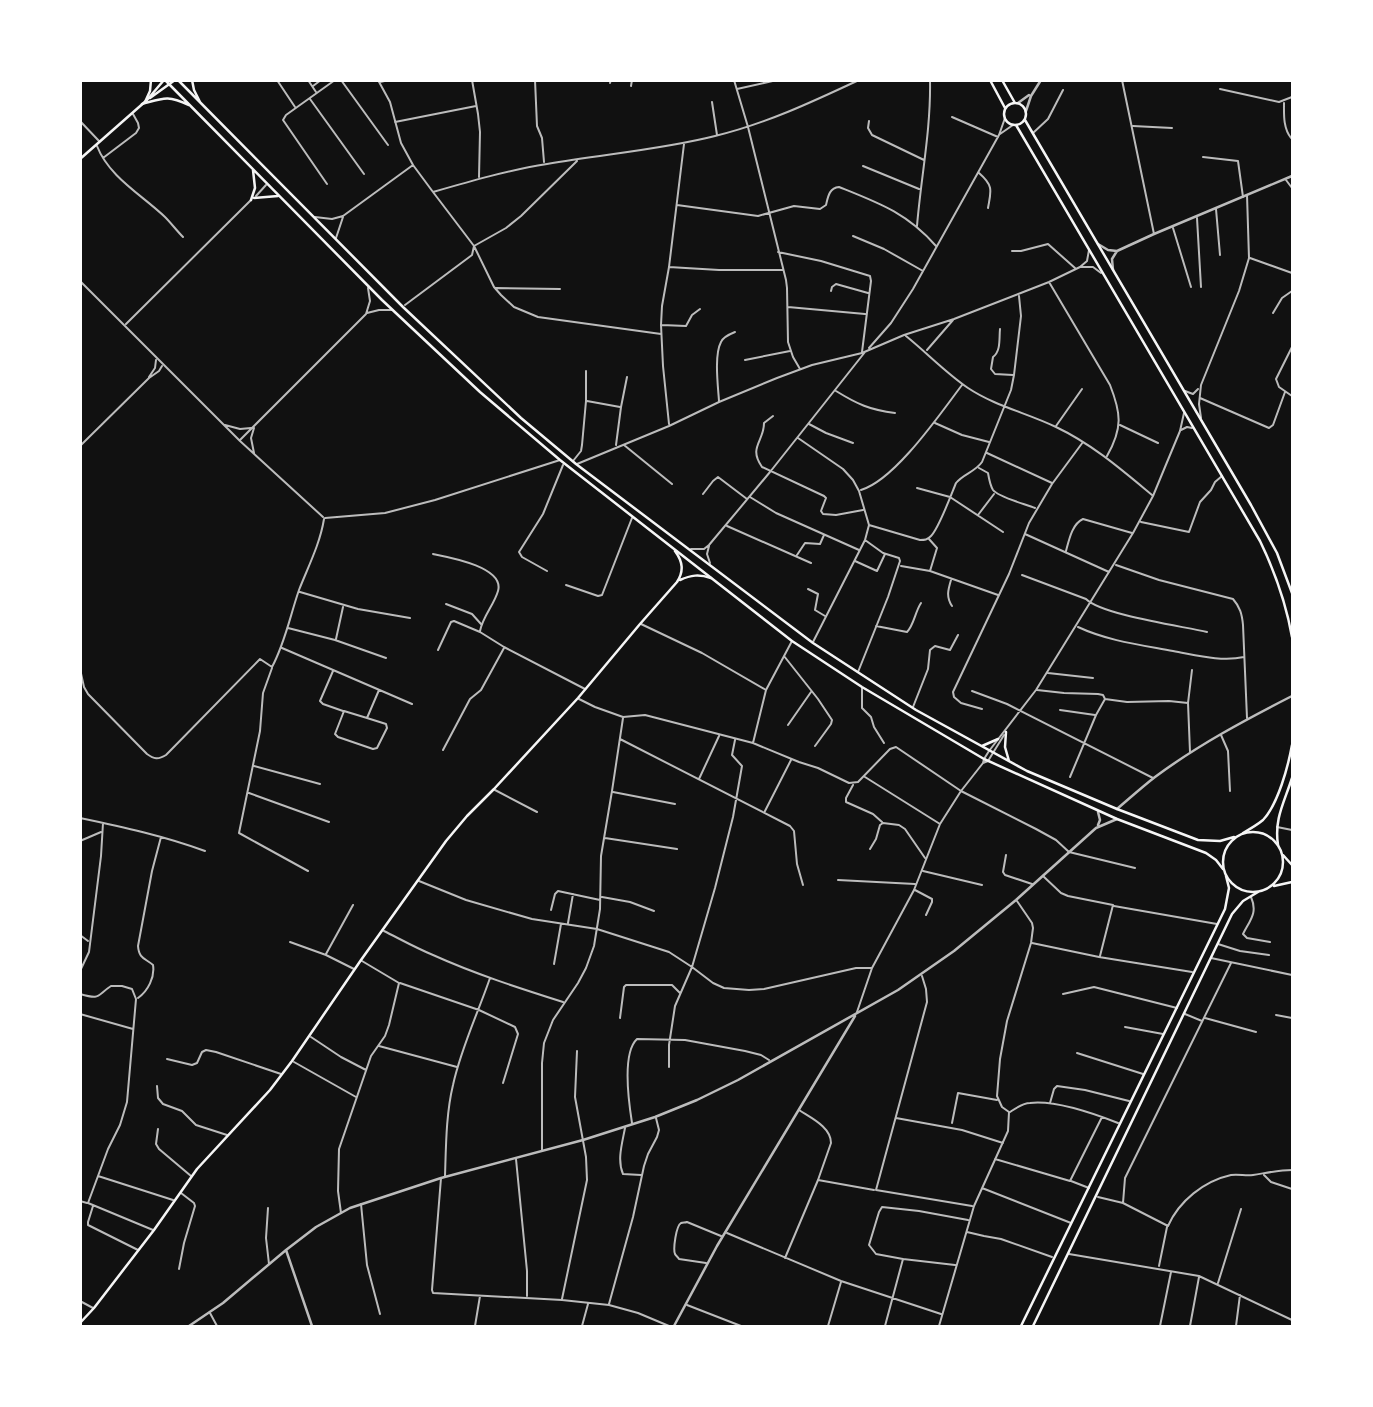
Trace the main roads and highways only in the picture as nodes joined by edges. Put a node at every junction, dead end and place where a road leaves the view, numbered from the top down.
1 (151, 80) edge
2 (165, 80) edge
3 (176, 80) edge
4 (192, 80) edge
5 (990, 80) edge
6 (1002, 80) edge
7 (170, 85) junction
8 (145, 102) junction
9 (1016, 103) junction
10 (190, 105) junction
11 (202, 105) junction
12 (1006, 109) junction
13 (1025, 120) junction
14 (1014, 125) junction
15 (80, 159) edge
16 (253, 170) junction
17 (278, 196) junction
18 (521, 418) junction
19 (516, 424) junction
20 (1251, 505) junction
21 (1242, 510) junction
22 (673, 548) junction
23 (713, 579) junction
24 (677, 582) junction
25 (1293, 593) edge
26 (1293, 637) edge
27 (1006, 732) road end
28 (998, 739) road end
29 (1293, 745) edge
30 (982, 747) junction
31 (1009, 761) junction
32 (1293, 778) edge
33 (1243, 833) junction
34 (1234, 837) junction
35 (1278, 845) junction
36 (1282, 852) junction
37 (1293, 865) edge
38 (1223, 869) junction
39 (1226, 876) junction
40 (1293, 882) edge
41 (1271, 887) junction
42 (1258, 892) junction
43 (80, 1323) edge
44 (1021, 1326) edge
45 (1033, 1326) edge

1 - 8 main road
2 - 7 main road
2 - 8 main road
3 - 7 main road
3 - 11 main road
4 - 11 main road
5 - 12 main road
6 - 9 main road
7 - 8 main road
7 - 10 main road
8 - 10 main road
8 - 15 main road
9 - 12 main road
9 - 13 main road
10 - 16 main road
11 - 18 main road
12 - 14 main road
13 - 14 main road
13 - 20 main road
14 - 21 main road
16 - 17 main road
16 - 17 main road
17 - 19 main road
18 - 19 main road
18 - 30 main road
19 - 22 main road
20 - 21 main road
20 - 25 main road
21 - 26 main road
22 - 23 main road
22 - 24 main road
23 - 24 main road
23 - 38 main road
24 - 43 main road
27 - 31 main road
28 - 30 main road
29 - 33 main road
30 - 31 main road
31 - 34 main road
32 - 35 main road
33 - 34 main road
33 - 35 main road
34 - 38 main road
35 - 36 main road
36 - 37 main road
36 - 41 main road
38 - 39 main road
39 - 42 main road
39 - 44 main road
40 - 41 main road
41 - 42 main road
42 - 45 main road

